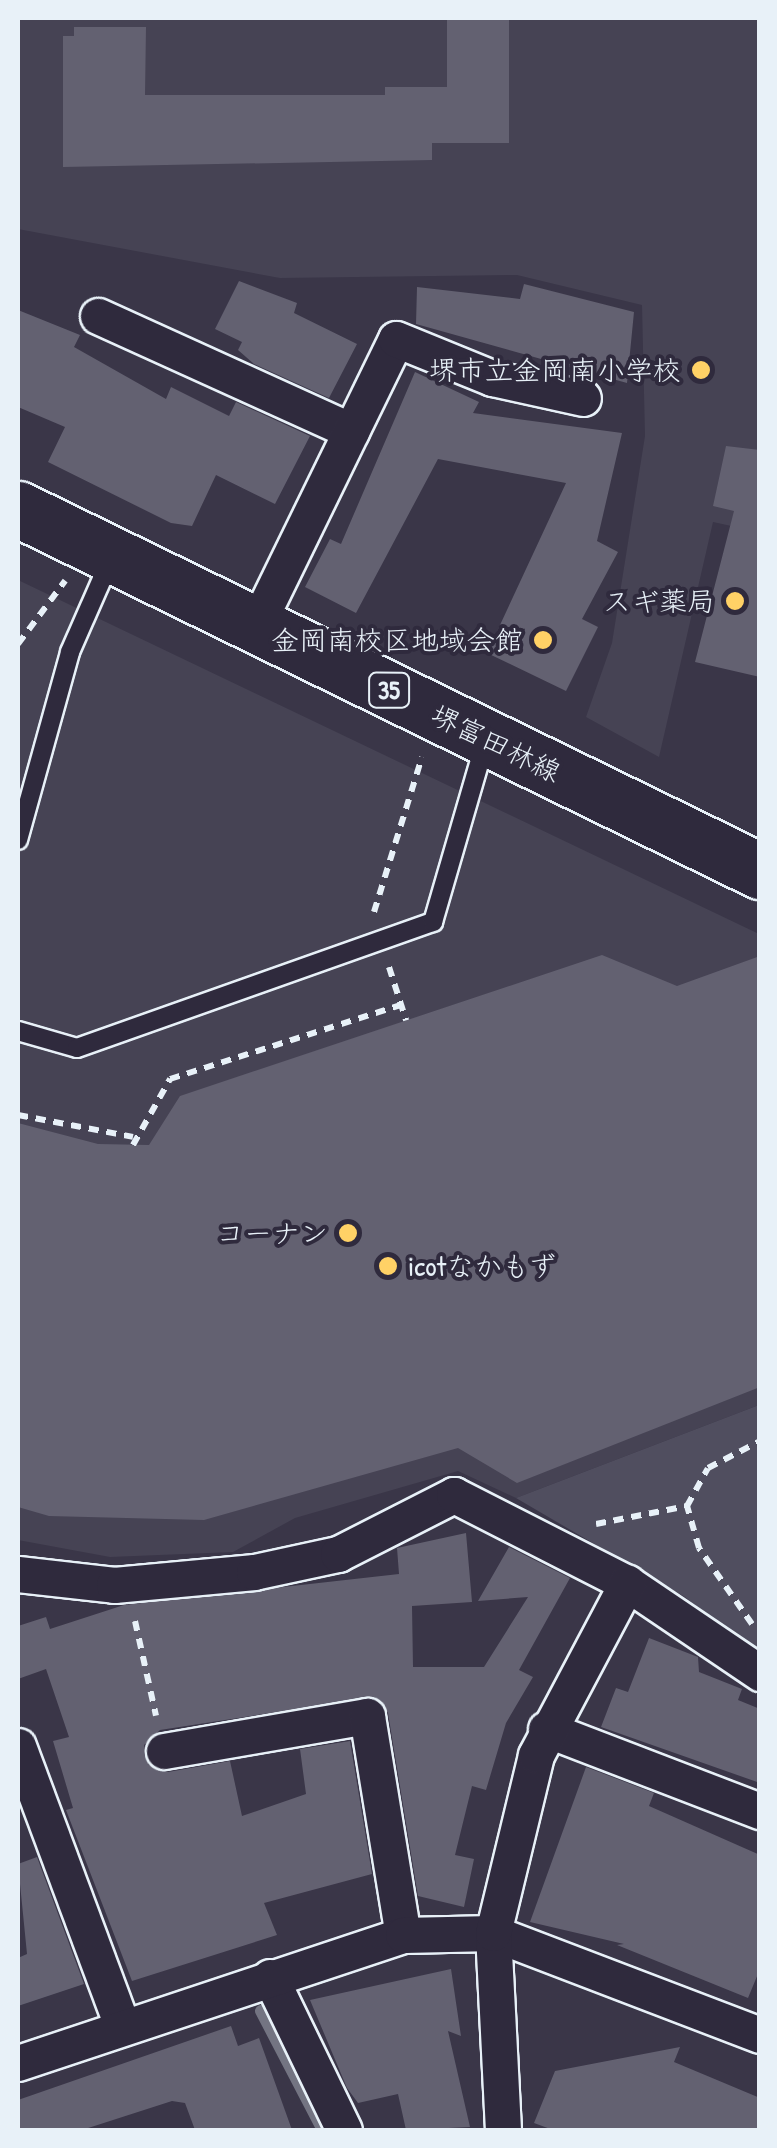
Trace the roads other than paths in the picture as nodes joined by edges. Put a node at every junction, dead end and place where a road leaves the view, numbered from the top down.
1 (98, 316) dead end
2 (583, 398) dead end
3 (351, 431) junction
4 (18, 509) edge
5 (90, 567) junction
6 (256, 626) junction
7 (486, 738) junction
8 (18, 840) edge
9 (760, 872) edge
10 (18, 1031) edge
11 (18, 1574) edge
12 (627, 1583) junction
13 (753, 1668) edge
14 (546, 1729) junction
15 (18, 1746) edge
16 (164, 1752) road end
17 (760, 1811) edge
18 (32, 1829) edge
19 (493, 1933) junction
20 (403, 1935) junction
21 (270, 1977) junction
22 (122, 2026) junction
23 (760, 2035) edge
24 (18, 2063) edge
25 (344, 2130) edge
26 (503, 2130) edge

1 - 3 street
2 - 3 street
3 - 6 street
4 - 5 main road, 堺富田林線 / 35
5 - 6 main road, 堺富田林線 / 35
5 - 8 lane
6 - 7 main road, 堺富田林線 / 35
7 - 9 main road, 堺富田林線 / 35
7 - 10 lane
11 - 12 street
12 - 13 street
12 - 14 street
14 - 17 street
14 - 19 street
15 - 18 street
16 - 20 street
18 - 22 street
19 - 20 street
19 - 23 street
19 - 26 street
20 - 21 street
21 - 22 street
21 - 25 street
22 - 24 street

